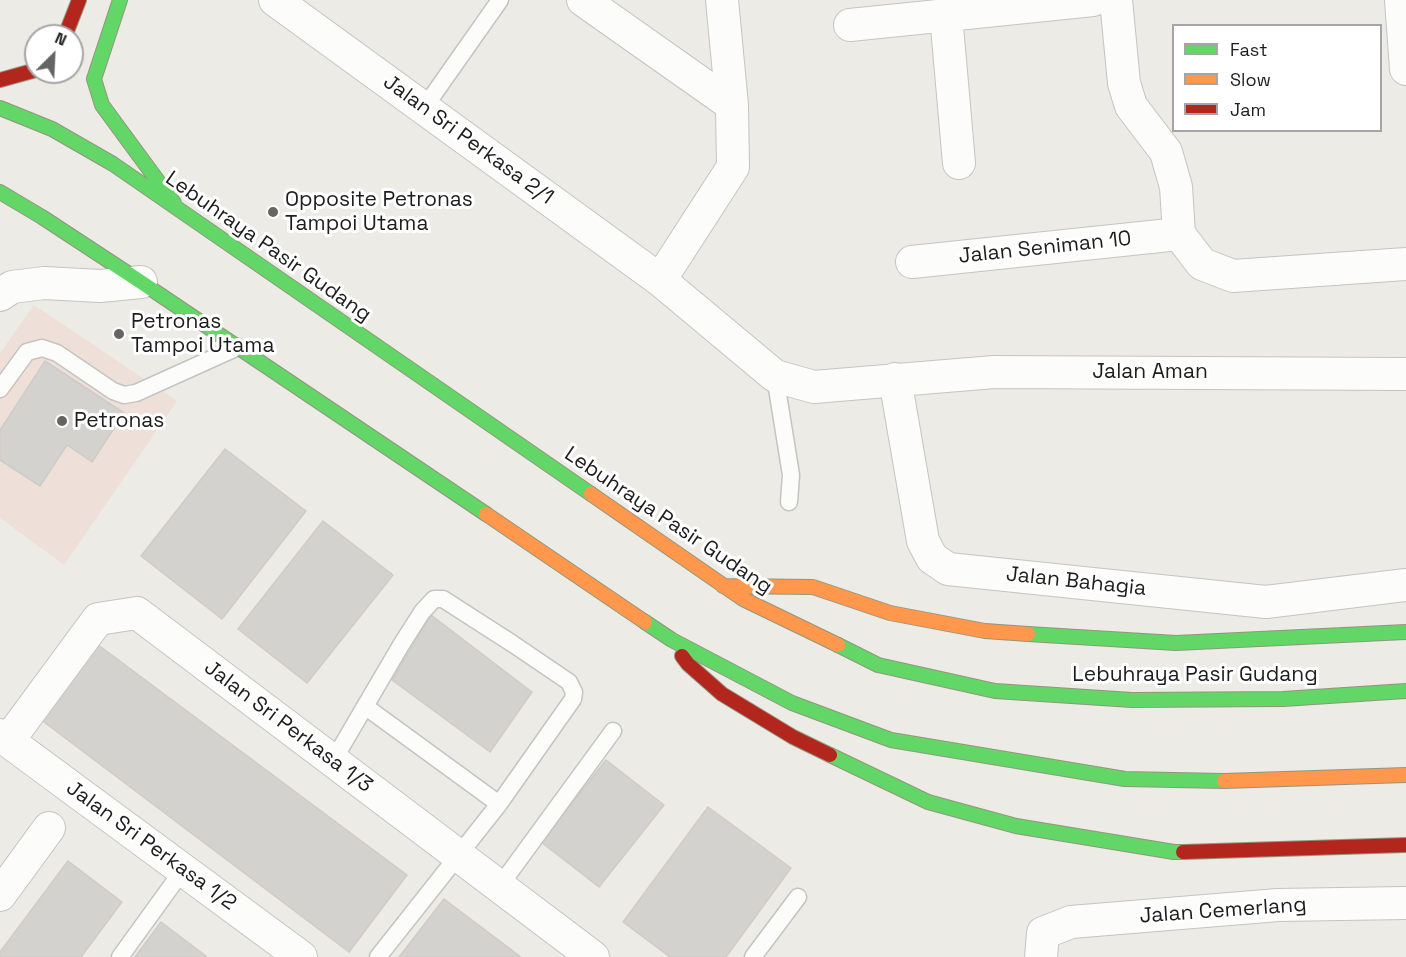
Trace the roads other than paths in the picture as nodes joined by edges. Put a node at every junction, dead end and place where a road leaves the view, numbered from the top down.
1 (79, 0) edge
2 (120, 0) edge
3 (275, 0) edge
4 (500, 0) edge
5 (583, 0) edge
6 (722, 0) edge
7 (1093, 0) edge
8 (1116, 0) edge
9 (1401, 0) edge
10 (946, 15) junction
11 (70, 24) edge
12 (850, 25) dead end
13 (1406, 69) edge
14 (24, 74) edge
15 (0, 80) edge
16 (732, 105) junction
17 (0, 108) edge
18 (424, 108) junction
19 (959, 163) dead end
20 (0, 192) edge
21 (181, 213) junction
22 (1179, 234) junction
23 (912, 262) dead end
24 (1406, 264) edge
25 (660, 280) junction
26 (141, 282) junction
27 (0, 295) edge
28 (238, 347) junction
29 (1406, 374) edge
30 (775, 376) junction
31 (895, 379) junction
32 (0, 389) edge
33 (789, 502) dead end
34 (1406, 585) edge
35 (721, 586) junction
36 (1406, 632) edge
37 (672, 640) junction
38 (1406, 691) edge
39 (366, 707) junction
40 (614, 731) dead end
41 (4, 738) edge
42 (333, 761) junction
43 (1406, 776) edge
44 (499, 804) junction
45 (49, 828) dead end
46 (1406, 845) edge
47 (459, 856) junction
48 (183, 870) junction
49 (499, 887) junction
50 (0, 895) edge
51 (798, 897) dead end
52 (1406, 903) edge
53 (1042, 945) edge
54 (120, 957) edge
55 (301, 957) edge
56 (378, 957) edge
57 (593, 957) edge
58 (753, 957) edge

1 - 11 main road
2 - 21 main road
3 - 18 street, Jalan Sri Perkasa 2/1
4 - 18 lane
5 - 16 street
6 - 16 street
7 - 10 street
8 - 22 street
9 - 13 street
10 - 12 street
10 - 19 street
14 - 15 main road
16 - 25 street
17 - 21 main road, Lebuhraya Pasir Gudang
18 - 25 street, Jalan Sri Perkasa 2/1
20 - 26 main road
21 - 35 main road, Lebuhraya Pasir Gudang
22 - 23 street, Jalan Seniman 10
22 - 24 street
25 - 30 street, Jalan Sri Perkasa 2/1
26 - 27 street
26 - 28 main road
28 - 32 lane
28 - 37 main road
29 - 31 street, Jalan Aman
30 - 31 street, Jalan Aman
30 - 33 lane
31 - 34 street, Jalan Bahagia
35 - 36 main road
35 - 38 main road, Lebuhraya Pasir Gudang
37 - 43 main road
37 - 46 main road
39 - 42 lane
39 - 44 lane
39 - 44 lane
40 - 49 lane
41 - 42 street, Jalan Sri Perkasa 1/3
41 - 48 street, Jalan Sri Perkasa 1/2
42 - 47 street, Jalan Sri Perkasa 1/3
44 - 47 lane
45 - 50 street
47 - 49 street, Jalan Sri Perkasa 1/3
47 - 56 lane
48 - 54 lane
48 - 55 street, Jalan Sri Perkasa 1/2
49 - 57 street, Jalan Sri Perkasa 1/3
51 - 58 lane
52 - 53 street, Jalan Cemerlang

